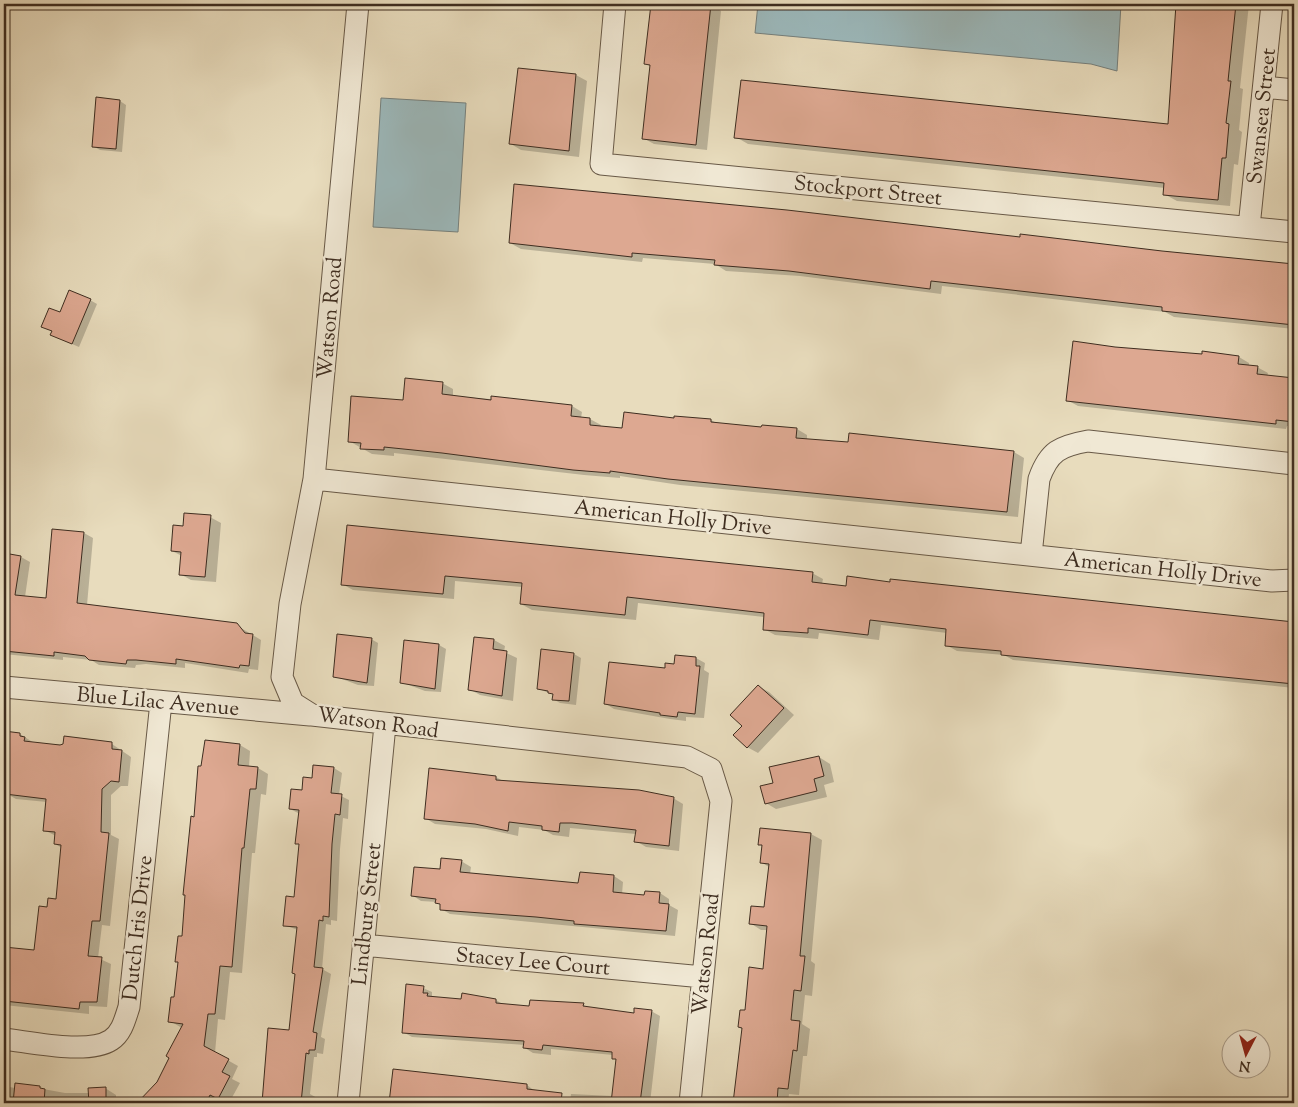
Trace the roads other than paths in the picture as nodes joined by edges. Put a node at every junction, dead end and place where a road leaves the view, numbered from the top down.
1 (358, 4) edge
2 (615, 4) edge
3 (1272, 4) edge
4 (1264, 87) junction
5 (1294, 90) edge
6 (1249, 228) junction
7 (1294, 232) edge
8 (1294, 464) edge
9 (314, 479) junction
10 (1031, 555) junction
11 (1294, 580) edge
12 (4, 687) edge
13 (161, 702) junction
14 (312, 715) junction
15 (385, 725) junction
16 (363, 945) junction
17 (703, 977) junction
18 (4, 1039) edge
19 (348, 1103) edge
20 (690, 1103) edge

1 - 9 street, Watson Road
2 - 6 street, Stockport Street
3 - 4 street, Swansea Street
4 - 5 street
4 - 6 street, Swansea Street
6 - 7 street, Stockport Street
8 - 10 street
9 - 10 street, American Holly Drive
9 - 14 street, Watson Road
10 - 11 street, American Holly Drive
12 - 13 street, Blue Lilac Avenue
13 - 14 street, Blue Lilac Avenue
13 - 18 street, Dutch Iris Drive
14 - 15 street, Watson Road
15 - 16 street, Lindburg Street
15 - 17 street, Watson Road
16 - 17 street, Stacey Lee Court
16 - 19 street, Lindburg Street
17 - 20 street, Watson Road

